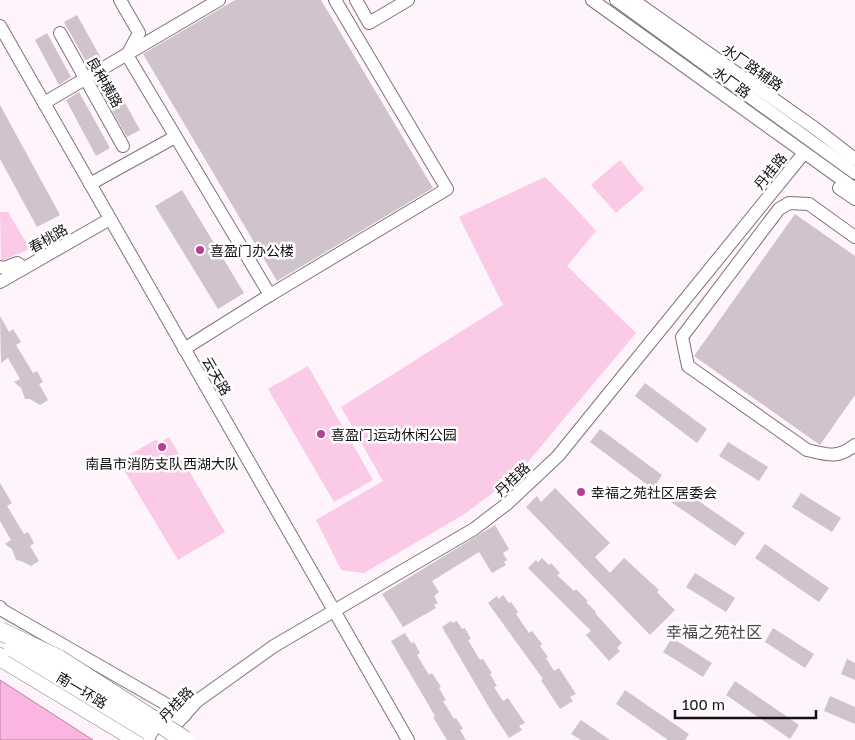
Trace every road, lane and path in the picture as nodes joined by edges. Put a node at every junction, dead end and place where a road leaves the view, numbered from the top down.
1 (120, 0) edge
2 (219, 0) edge
3 (335, 0) edge
4 (356, 0) edge
5 (408, 0) edge
6 (592, 0) edge
7 (616, 0) edge
8 (633, 0) edge
9 (0, 26) edge
10 (60, 33) dead end
11 (127, 55) junction
12 (86, 79) junction
13 (44, 103) junction
14 (176, 136) junction
15 (123, 146) dead end
16 (802, 156) junction
17 (855, 159) edge
18 (855, 173) edge
19 (90, 184) junction
20 (855, 189) edge
21 (855, 200) edge
22 (110, 220) junction
23 (855, 238) edge
24 (0, 267) edge
25 (24, 268) junction
26 (0, 282) edge
27 (270, 295) junction
28 (184, 349) junction
29 (855, 445) edge
30 (0, 607) edge
31 (334, 611) junction
32 (0, 631) edge
33 (0, 640) edge
34 (0, 657) edge
35 (185, 715) junction
36 (138, 740) edge
37 (163, 740) edge
38 (185, 740) edge
39 (408, 740) edge

1 - 11 street
2 - 11 street
3 - 27 street
4 - 5 street
6 - 16 street, 水厂路
7 - 18 street, 水厂路
8 - 17 street, 水厂路辅路
9 - 13 street, 云天路
10 - 12 street, 良种横路
11 - 12 street
11 - 14 street
12 - 13 street
12 - 15 street, 良种横路
13 - 19 street, 云天路
14 - 19 street
14 - 27 street
16 - 20 street, 水厂路
16 - 21 street
16 - 31 street, 丹桂路
19 - 22 street, 云天路
22 - 25 street, 春桃路
22 - 28 street, 云天路
23 - 29 street
24 - 25 street
25 - 26 street, 春桃路
27 - 28 street
28 - 31 street, 云天路
30 - 35 street
31 - 35 street, 丹桂路
31 - 39 street, 云天路
32 - 38 highway, bridge
33 - 37 highway, 南一环路, bridge
34 - 36 highway, 南一环路
35 - 37 street, 丹桂路

